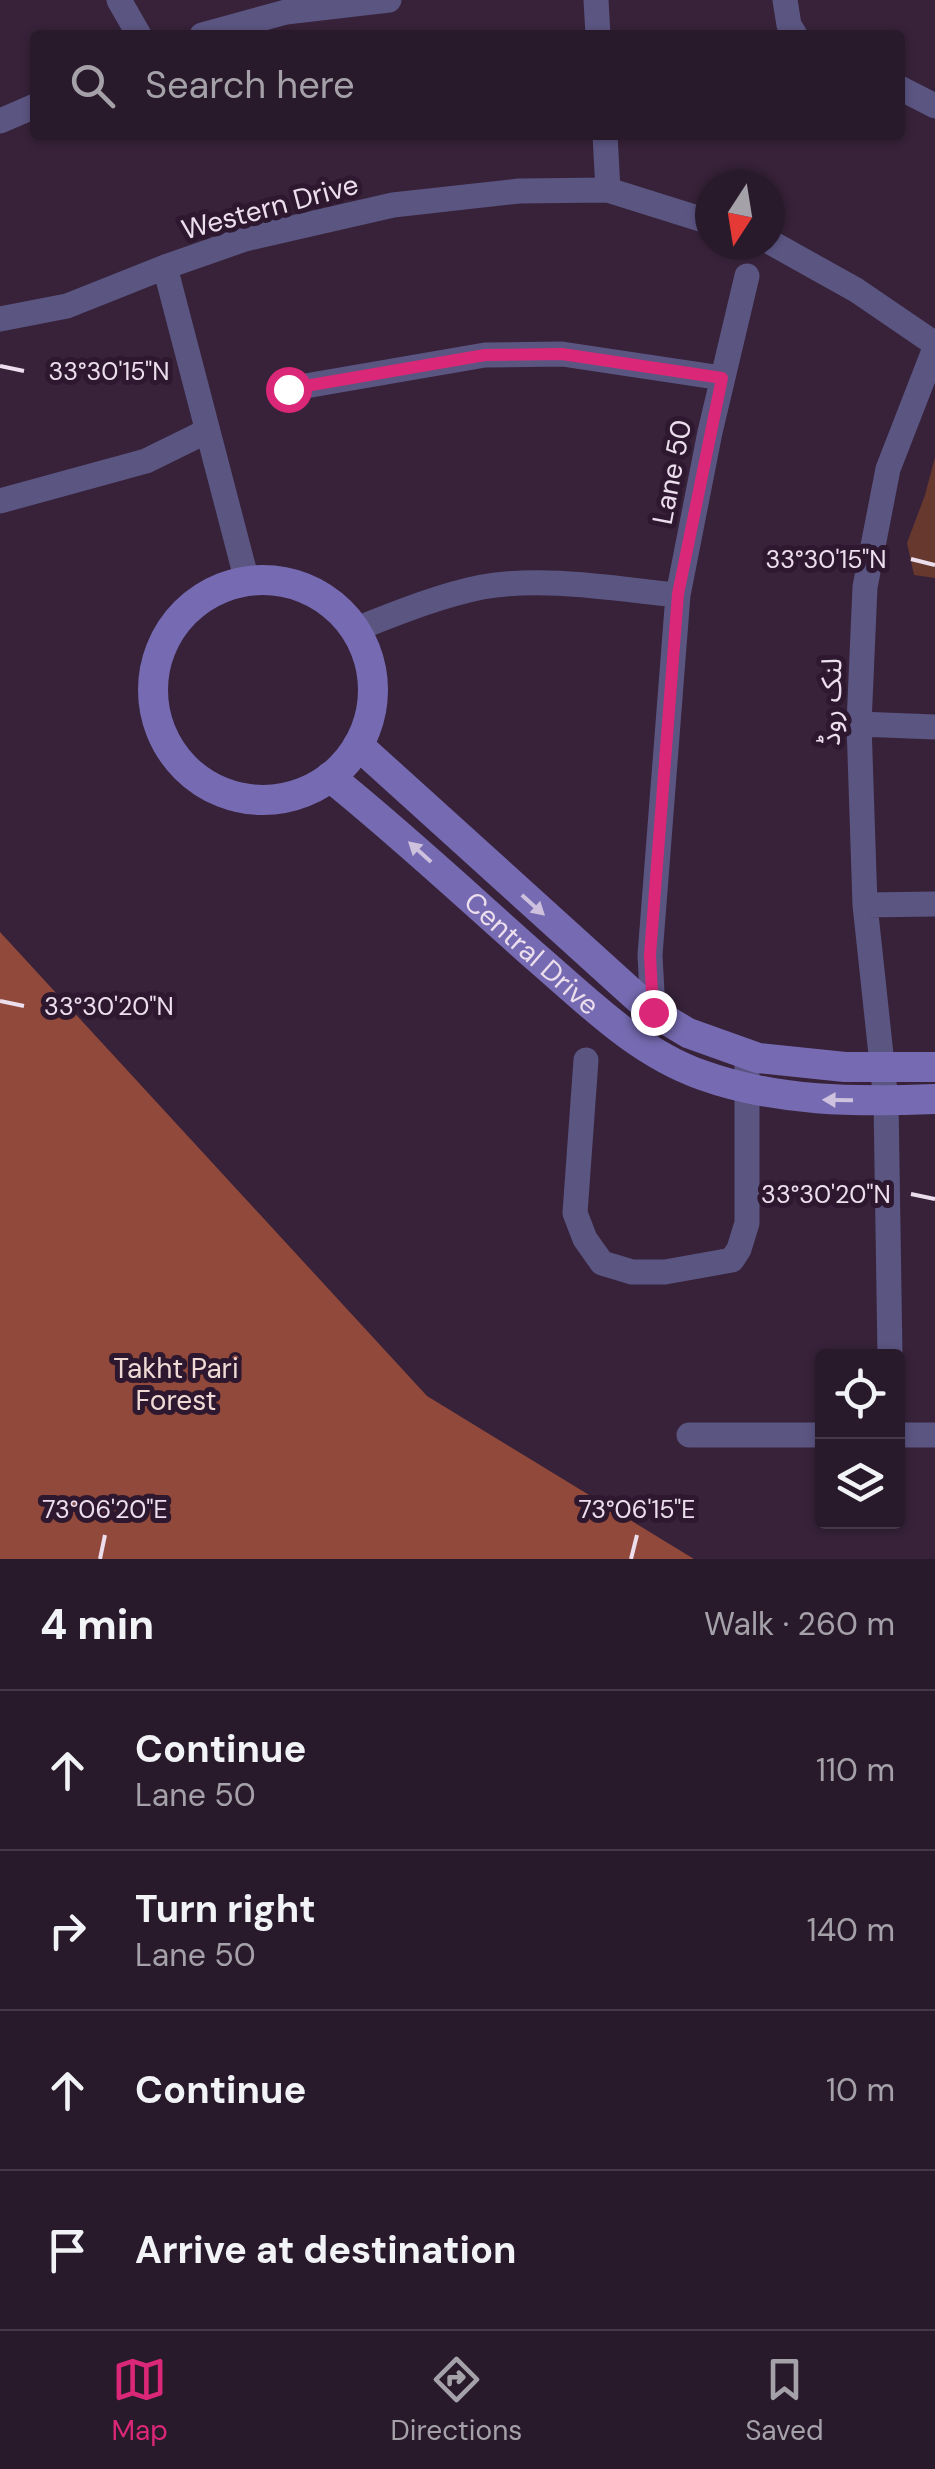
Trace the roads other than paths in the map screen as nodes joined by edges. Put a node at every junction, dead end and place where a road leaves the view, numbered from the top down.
1 (120, 0) edge
2 (389, 0) edge
3 (596, 0) edge
4 (786, 0) edge
5 (137, 30) edge
6 (220, 30) edge
7 (598, 30) edge
8 (792, 30) edge
9 (905, 91) edge
10 (935, 106) edge
11 (30, 107) edge
12 (3, 114) edge
13 (605, 140) edge
14 (608, 190) junction
15 (695, 217) edge
16 (785, 250) edge
17 (165, 267) junction
18 (747, 276) dead end
19 (0, 318) edge
20 (935, 346) edge
21 (722, 378) junction
22 (288, 389) dead end
23 (207, 432) junction
24 (0, 501) edge
25 (247, 581) junction
26 (678, 594) junction
27 (356, 629) junction
28 (858, 724) junction
29 (935, 727) edge
30 (358, 745) junction
31 (330, 777) junction
32 (935, 904) edge
33 (865, 906) junction
34 (653, 1012) junction
35 (747, 1054) junction
36 (586, 1060) dead end
37 (935, 1067) edge
38 (884, 1068) junction
39 (749, 1088) junction
40 (935, 1099) edge
41 (886, 1101) junction
42 (890, 1349) edge
43 (689, 1435) dead end
44 (815, 1435) edge
45 (905, 1435) edge
46 (935, 1435) edge

1 - 5 street
2 - 6 street
3 - 7 street
4 - 8 street
9 - 10 street
11 - 12 street
13 - 14 street
14 - 15 street, Western Drive
14 - 17 street, Western Drive
16 - 20 street
17 - 19 street
17 - 23 street, Western Drive
18 - 21 street, Lane 50
20 - 28 street, لنک روڈ
21 - 22 street
21 - 26 street, Lane 50
23 - 24 street
23 - 25 street, Western Drive
25 - 27 street
25 - 31 street
26 - 27 street
26 - 34 street, Lane 50
27 - 30 street
28 - 29 street
28 - 33 street, لنک روڈ
30 - 31 street
30 -> 34 street, Central Drive
39 -> 31 street, Central Drive
32 - 33 street
33 - 38 street, لنک روڈ
34 - 35 street, Central Drive
35 - 38 street, Central Drive
35 - 39 street
36 - 39 street
37 - 38 street, Central Drive
38 - 41 street, لنک روڈ
41 -> 39 street, Central Drive
40 - 41 street, Central Drive
41 - 42 street, لنک روڈ
43 - 44 street
45 - 46 street

